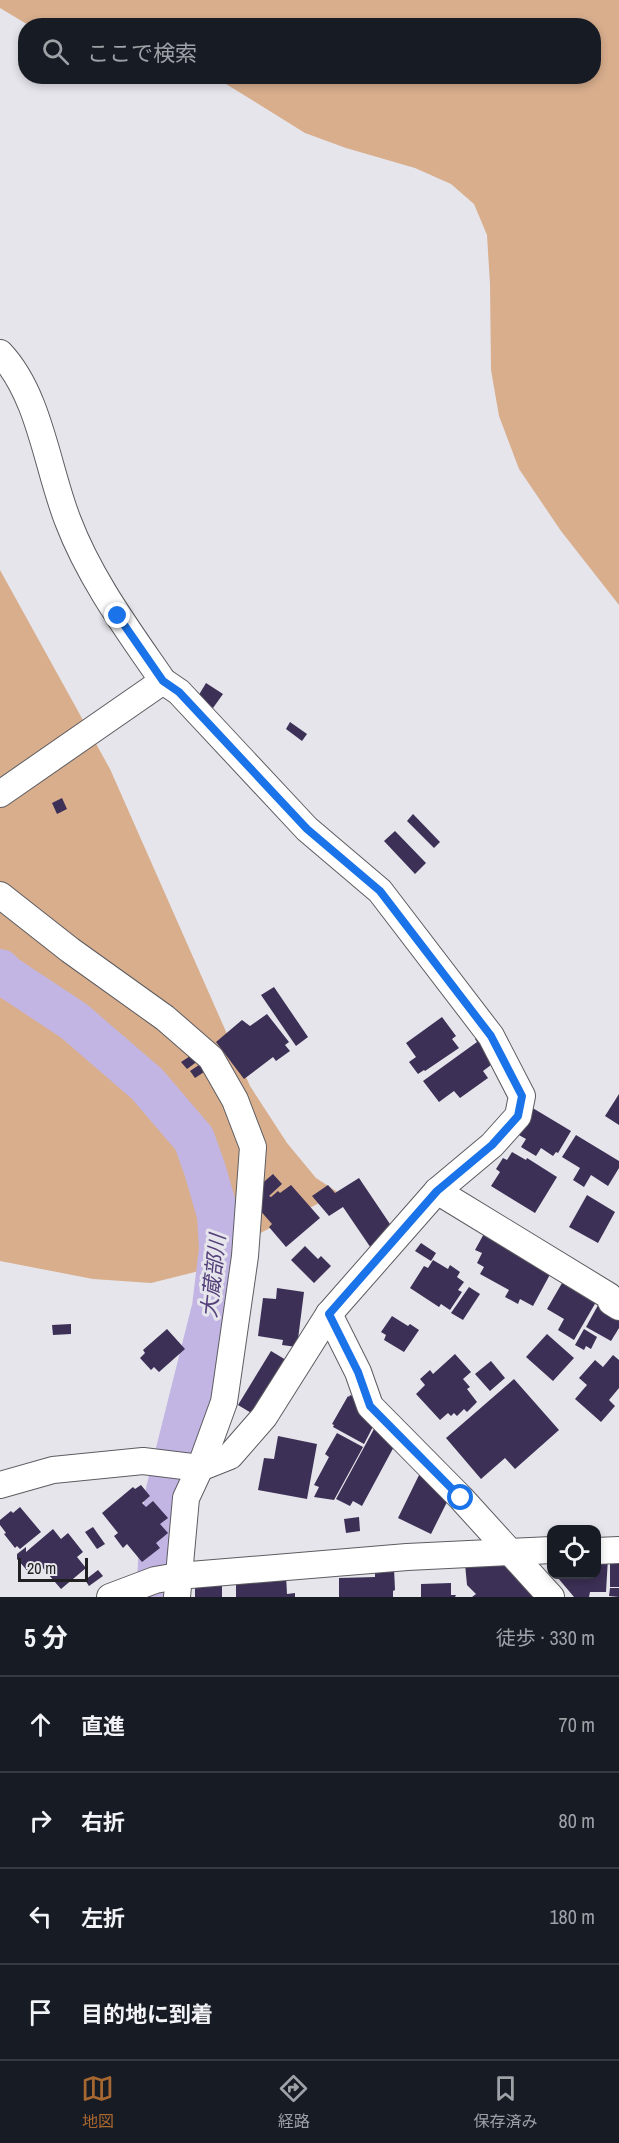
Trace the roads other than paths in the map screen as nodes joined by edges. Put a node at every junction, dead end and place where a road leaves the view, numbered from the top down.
1 (0, 353) edge
2 (163, 681) junction
3 (0, 794) edge
4 (0, 895) edge
5 (437, 1191) junction
6 (619, 1307) edge
7 (329, 1314) junction
8 (200, 1468) junction
9 (0, 1485) edge
10 (547, 1550) edge
11 (619, 1550) edge
12 (601, 1551) edge
13 (510, 1552) junction
14 (178, 1586) edge
15 (110, 1597) edge
16 (551, 1597) edge

1 - 2 street
2 - 3 street
2 - 5 street
4 - 8 street
5 - 6 street
5 - 7 street
7 - 8 street
7 - 13 street
8 - 9 street
8 - 14 street
10 - 13 street
11 - 12 street
13 - 14 street
13 - 16 street
14 - 15 street

